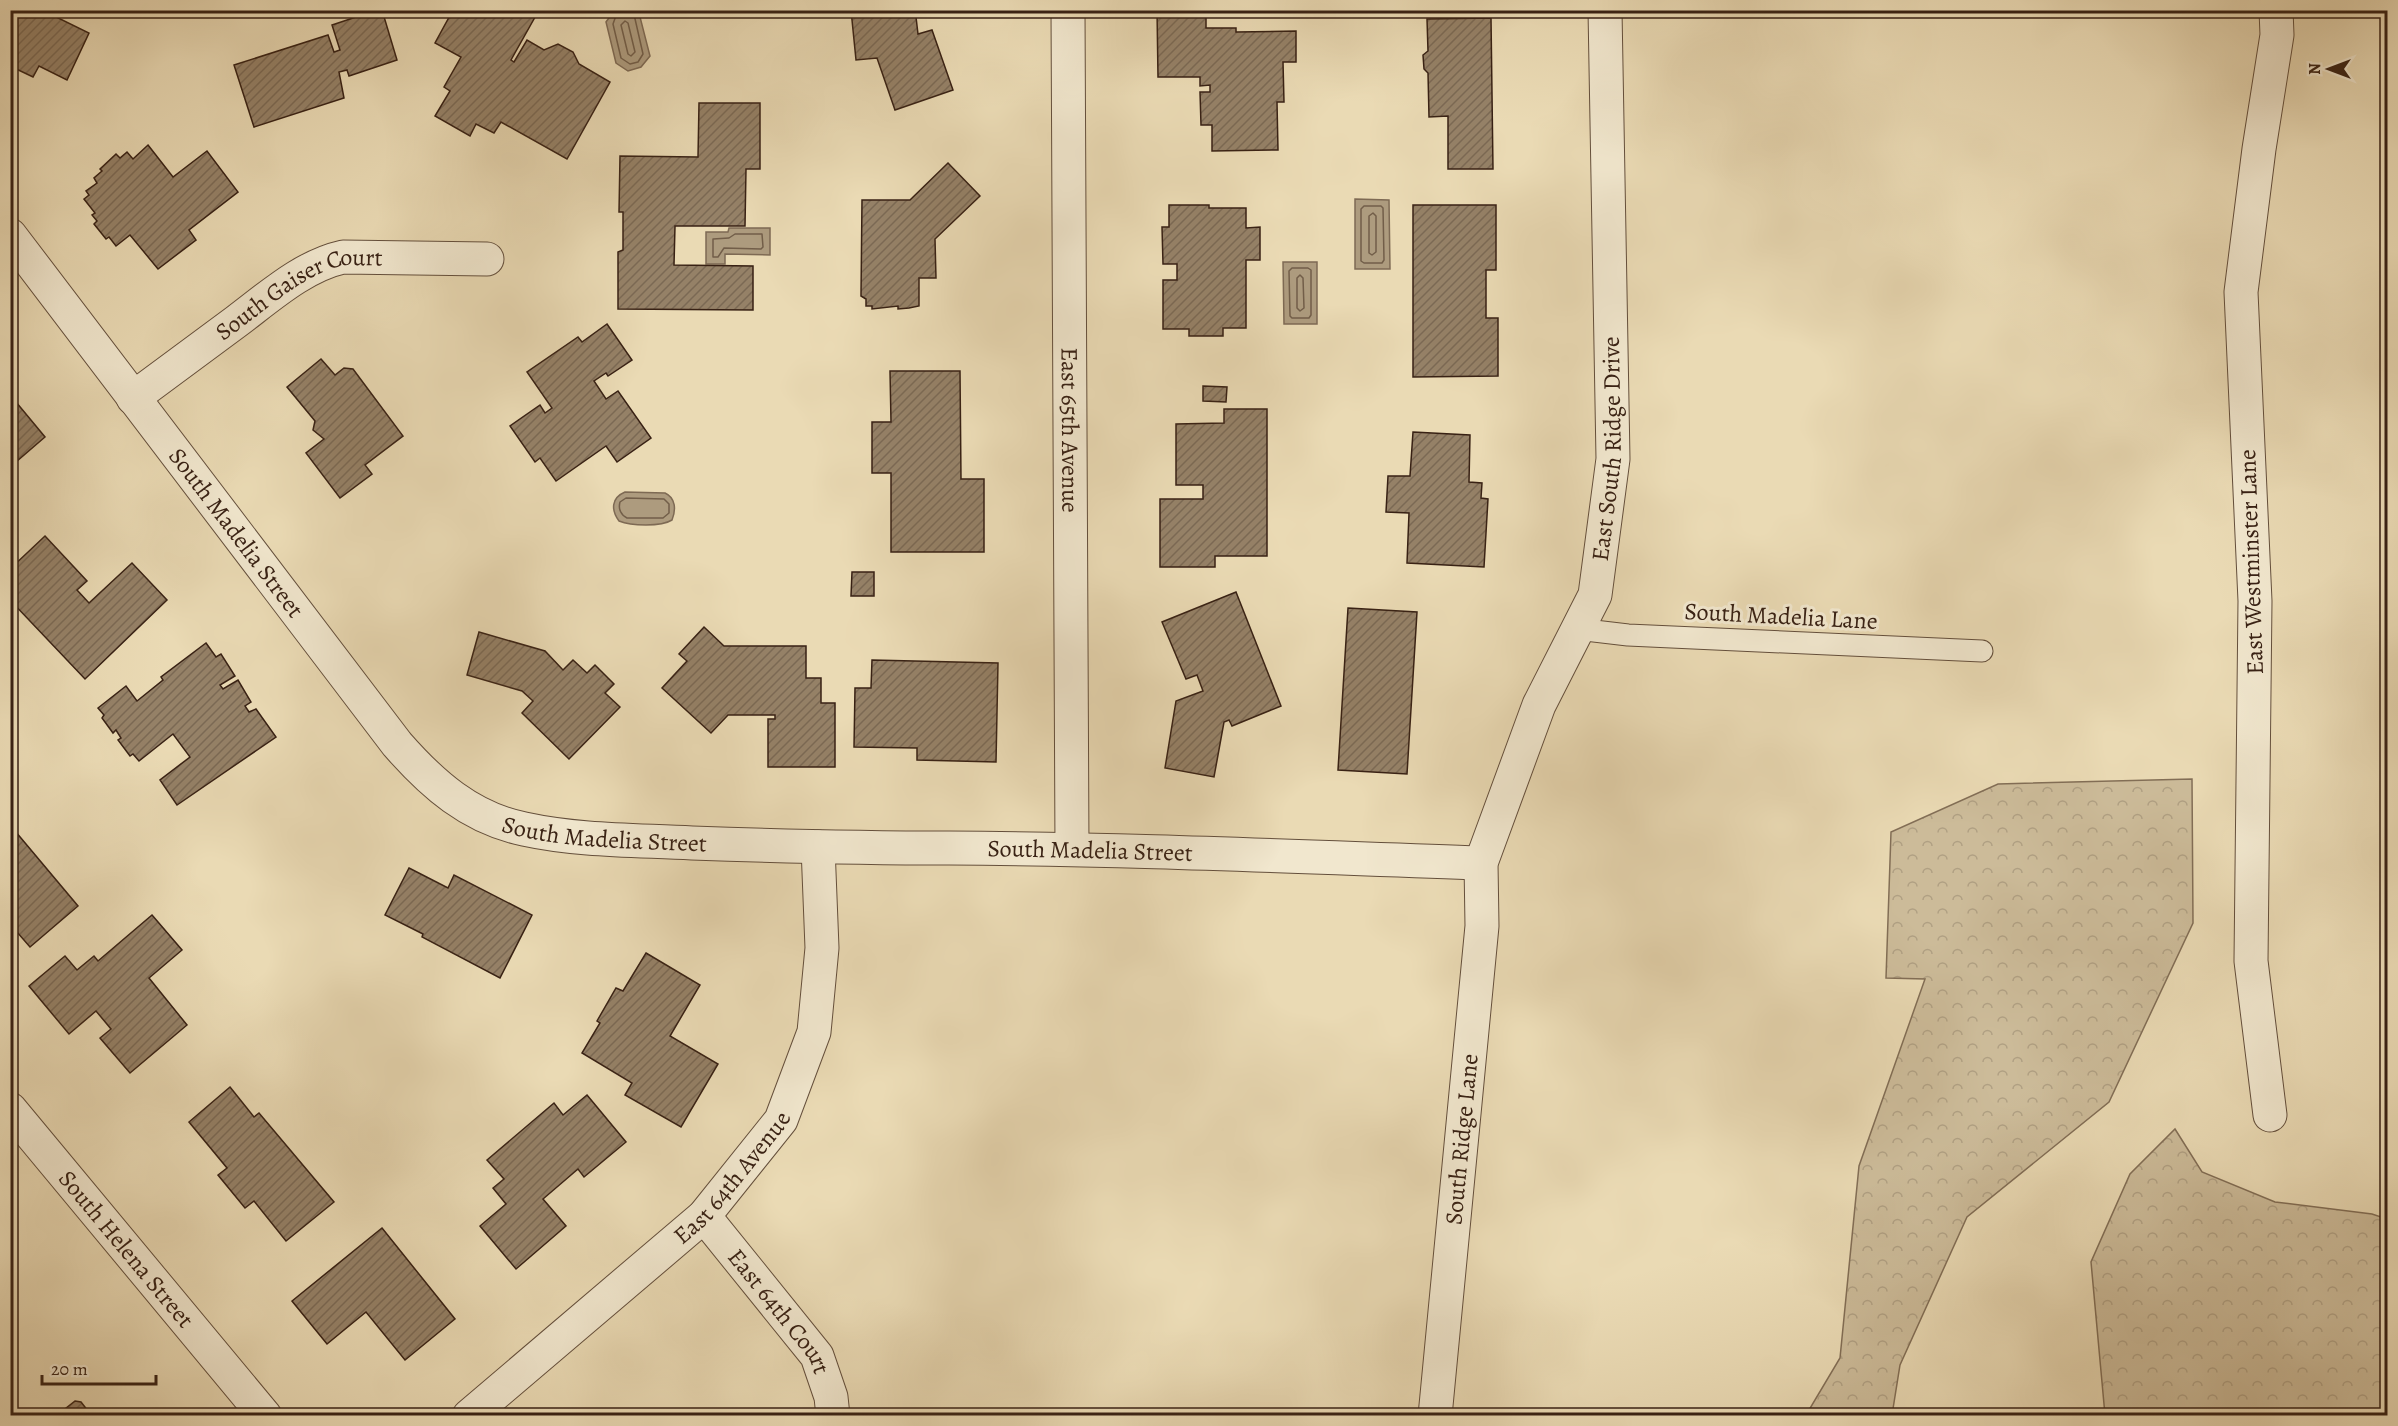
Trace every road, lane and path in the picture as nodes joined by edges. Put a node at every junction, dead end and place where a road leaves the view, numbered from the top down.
1 (1068, 10) edge
2 (1605, 10) edge
3 (2276, 10) edge
4 (10, 235) edge
5 (487, 259) dead end
6 (133, 398) junction
7 (1577, 628) junction
8 (1982, 651) dead end
9 (818, 847) junction
10 (1072, 849) junction
11 (1481, 863) junction
12 (10, 1109) edge
13 (2270, 1115) dead end
14 (704, 1216) junction
15 (266, 1416) edge
16 (469, 1416) edge
17 (833, 1416) edge
18 (1435, 1416) edge

1 - 10 street, East 65th Avenue
2 - 7 street, East South Ridge Drive
3 - 13 street, East Westminster Lane
4 - 6 street, South Madelia Street
5 - 6 street, South Gaiser Court
6 - 9 street, South Madelia Street
7 - 8 lane, South Madelia Lane
7 - 11 street, East South Ridge Drive
9 - 10 street, South Madelia Street
9 - 14 street, East 64th Avenue
10 - 11 street, South Madelia Street
11 - 18 street, South Ridge Lane
12 - 15 street, South Helena Street
14 - 16 street, East 64th Avenue
14 - 17 street, East 64th Court

